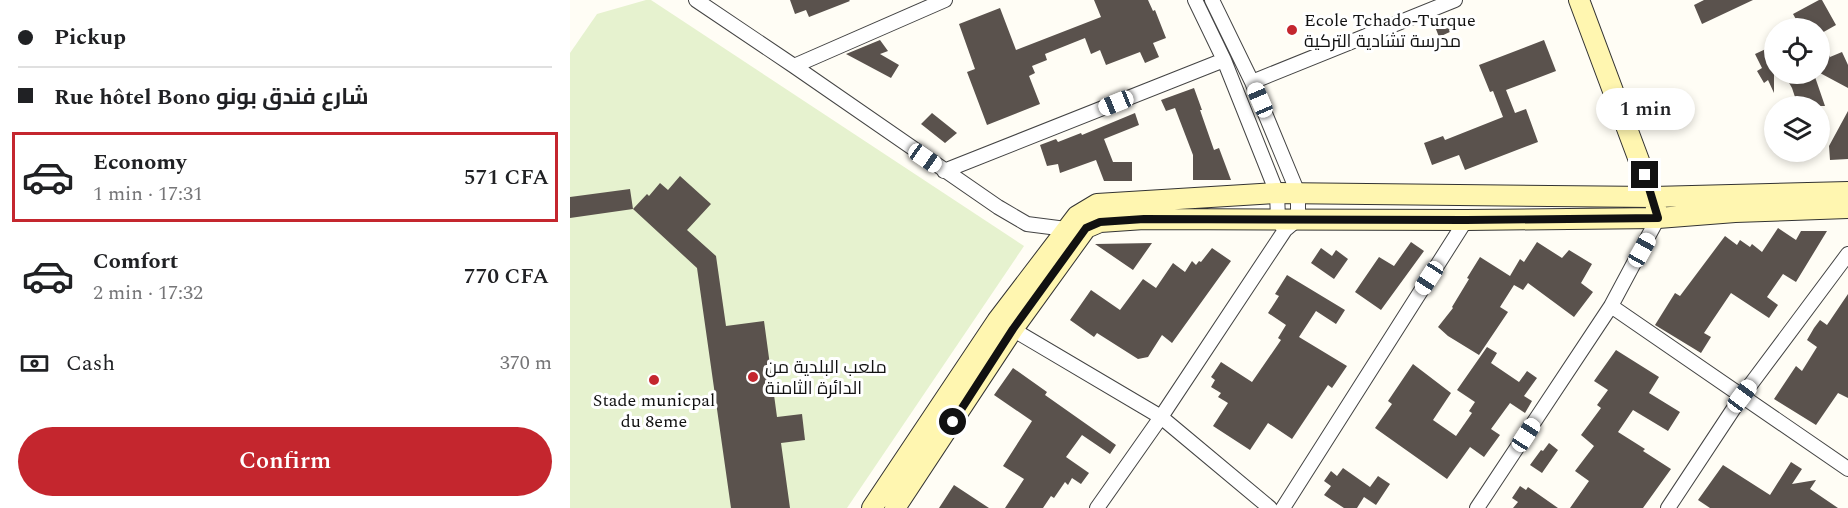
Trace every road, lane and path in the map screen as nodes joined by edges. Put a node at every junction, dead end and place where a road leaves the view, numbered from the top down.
1 (696, 0) edge
2 (945, 0) edge
3 (1195, 0) edge
4 (1212, 0) edge
5 (1455, 0) edge
6 (1579, 0) edge
7 (1224, 60) junction
8 (794, 66) junction
9 (1252, 82) junction
10 (944, 171) junction
11 (1848, 192) edge
12 (1277, 193) junction
13 (1298, 193) junction
14 (1653, 196) junction
15 (1848, 208) edge
16 (1658, 218) junction
17 (1466, 220) junction
18 (1287, 223) junction
19 (1066, 229) junction
20 (1848, 254) edge
21 (1611, 306) junction
22 (1005, 325) junction
23 (1742, 396) junction
24 (1161, 417) junction
25 (1848, 469) edge
26 (873, 508) edge
27 (895, 508) edge
28 (1097, 508) edge
29 (1270, 508) edge
30 (1282, 508) edge
31 (1477, 508) edge
32 (1668, 508) edge

1 - 8 street
2 - 8 street
3 - 7 street
4 - 9 street
5 - 9 street
6 - 14 street
7 - 10 street
7 - 12 street
8 - 10 street
9 - 13 street
10 - 19 street
11 - 14 street
12 - 13 street
12 - 18 street
12 - 19 street
13 - 14 street
13 - 18 street
14 - 16 street
15 - 16 street
16 - 17 street
16 - 21 street
17 - 18 street
17 - 30 street
18 - 22 street
18 - 24 street
19 - 22 street
20 - 23 street
21 - 23 street
21 - 31 street
22 - 24 street
22 - 26 street
22 - 27 street
23 - 25 street
23 - 32 street
24 - 28 street
24 - 29 street

